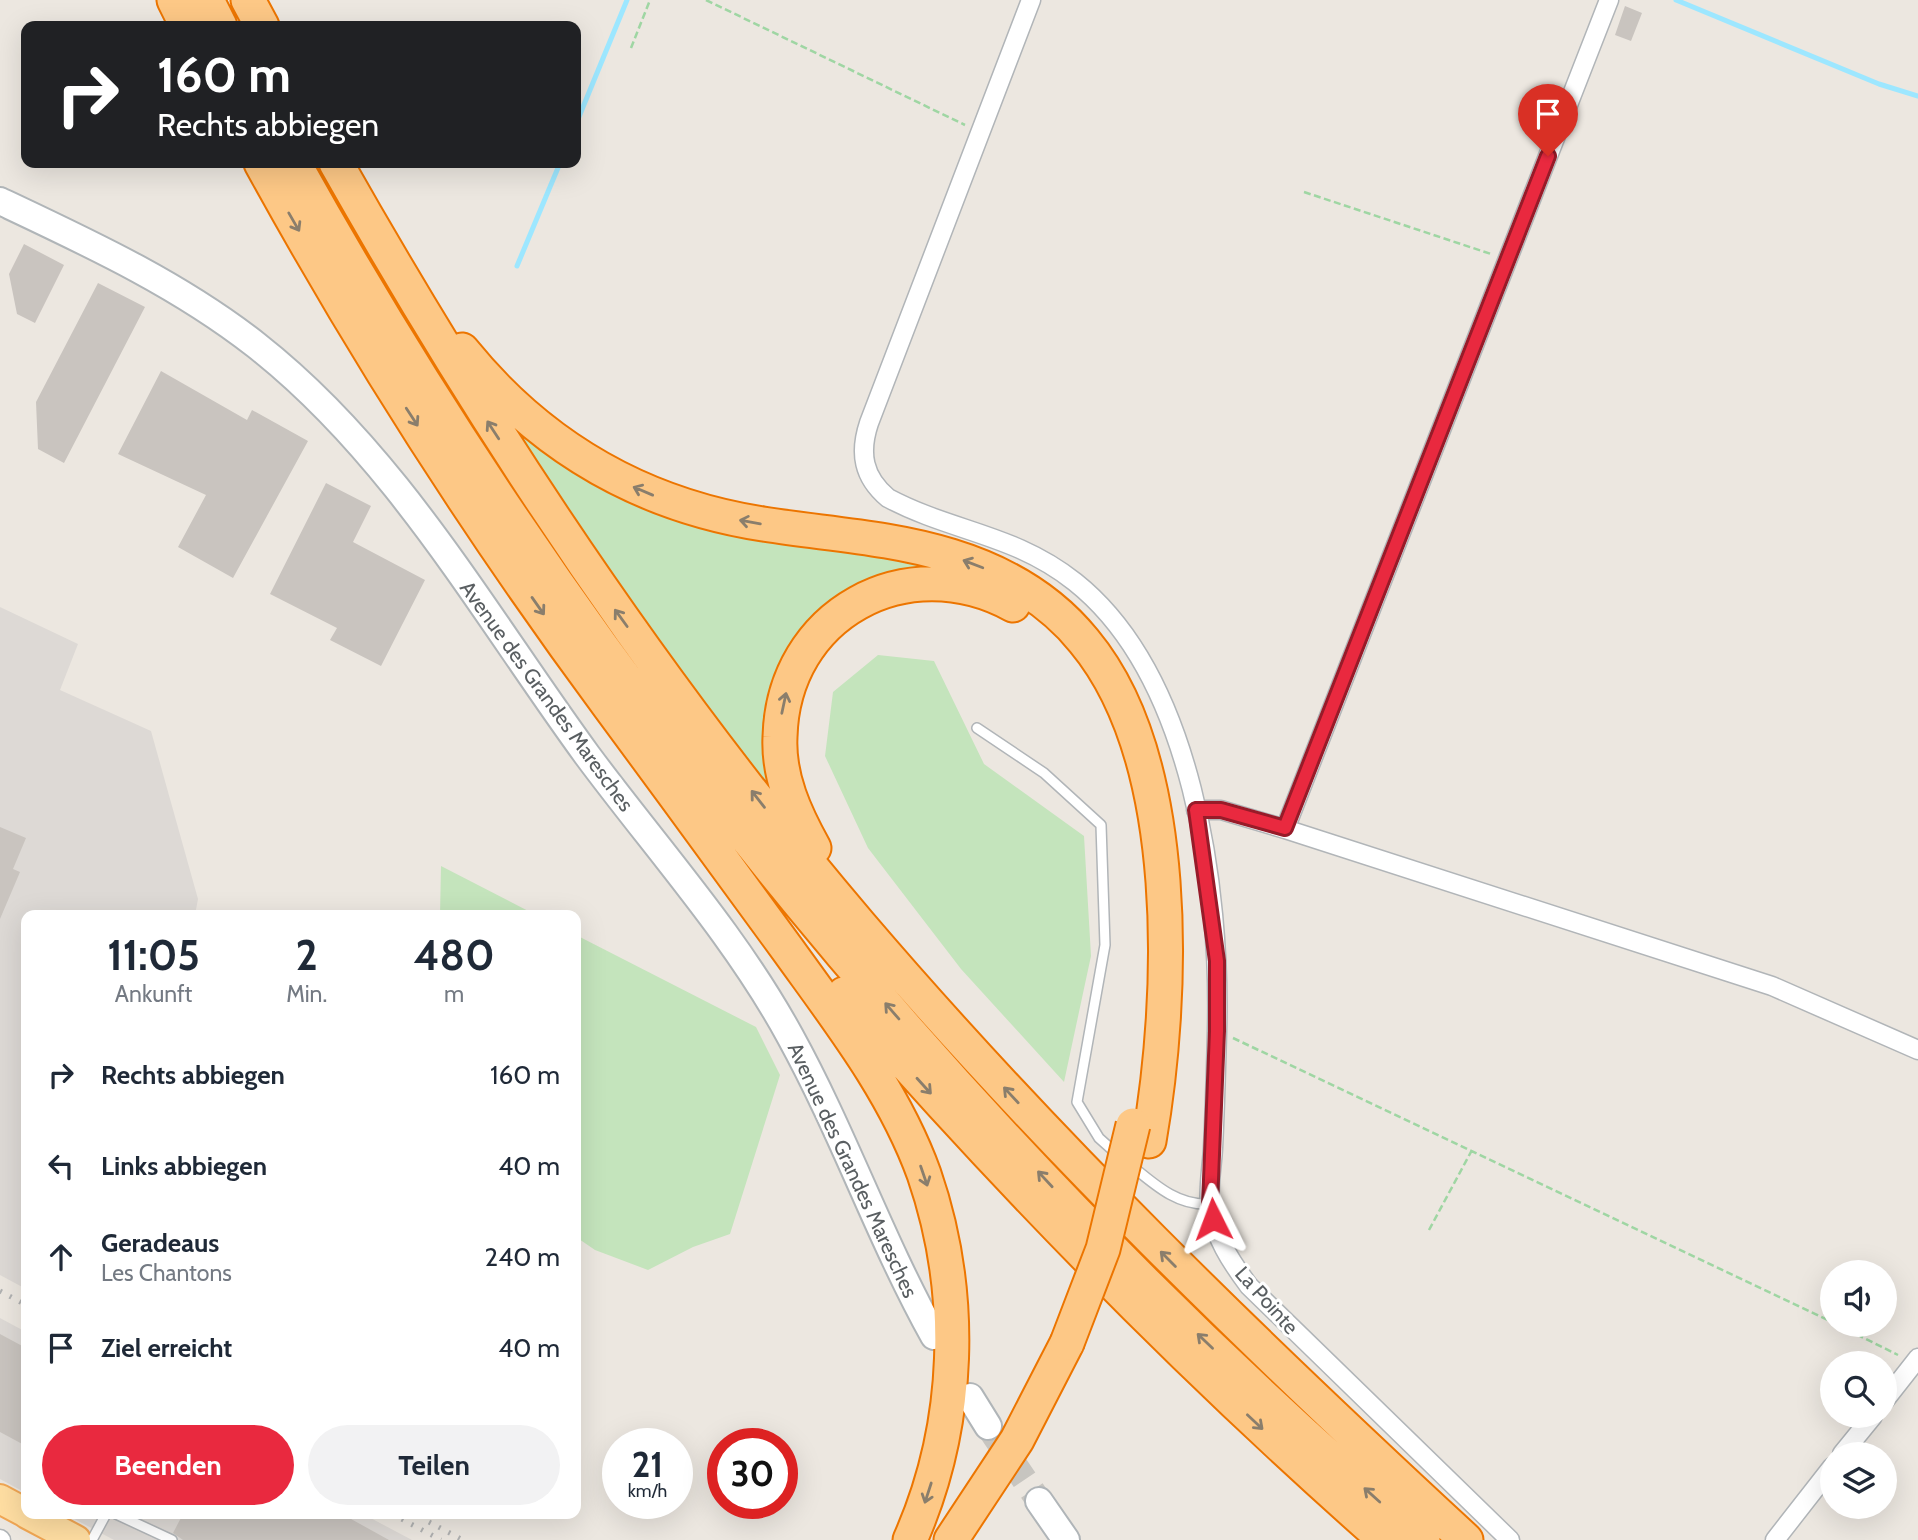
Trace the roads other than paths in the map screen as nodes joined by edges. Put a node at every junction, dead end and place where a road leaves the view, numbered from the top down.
1 (174, 0) edge
2 (207, 0) edge
3 (248, 0) edge
4 (1031, 0) edge
5 (1609, 0) edge
6 (184, 21) edge
7 (218, 21) edge
8 (259, 21) edge
9 (264, 168) edge
10 (297, 168) edge
11 (339, 168) edge
12 (0, 201) edge
13 (364, 212) junction
14 (977, 728) dead end
15 (659, 772) junction
16 (1196, 810) junction
17 (1285, 828) junction
18 (895, 965) junction
19 (1918, 1050) edge
20 (1141, 1133) junction
21 (1210, 1204) junction
22 (934, 1336) dead end
23 (1074, 1350) junction
24 (1916, 1361) edge
25 (1897, 1385) edge
26 (970, 1397) dead end
27 (988, 1426) tunnel mouth
28 (1863, 1428) edge
29 (1852, 1442) edge
30 (1820, 1482) edge
31 (0, 1499) edge
32 (1040, 1501) tunnel mouth
33 (21, 1510) edge
34 (38, 1519) edge
35 (103, 1519) edge
36 (127, 1519) edge
37 (76, 1540) edge
38 (92, 1540) edge
39 (172, 1540) edge
40 (910, 1540) edge
41 (951, 1540) edge
42 (972, 1540) edge
43 (1066, 1540) edge
44 (1385, 1540) edge
45 (1423, 1540) edge
46 (1466, 1540) edge
47 (1510, 1540) edge
48 (1774, 1540) edge

1 - 6 highway
2 - 7 highway
3 - 8 highway
4 - 16 street, La Pointe
5 - 17 street
9 -> 15 highway
45 -> 10 highway
11 - 13 highway
12 - 22 main road, Avenue des Grandes Maresches
18 -> 13 highway
20 -> 13 highway
14 - 21 lane
15 -> 40 highway
15 -> 44 highway
16 - 17 street
16 - 21 street, La Pointe
17 - 19 street
18 -> 20 highway
46 -> 18 highway
20 - 23 highway, bridge
21 - 47 street, La Pointe
23 - 41 highway
23 - 42 highway
24 - 25 street
26 - 27 main road
28 - 29 street
30 - 48 street
31 - 33 main road
32 - 43 main road
34 - 37 main road
35 - 38 lane
36 - 39 lane

